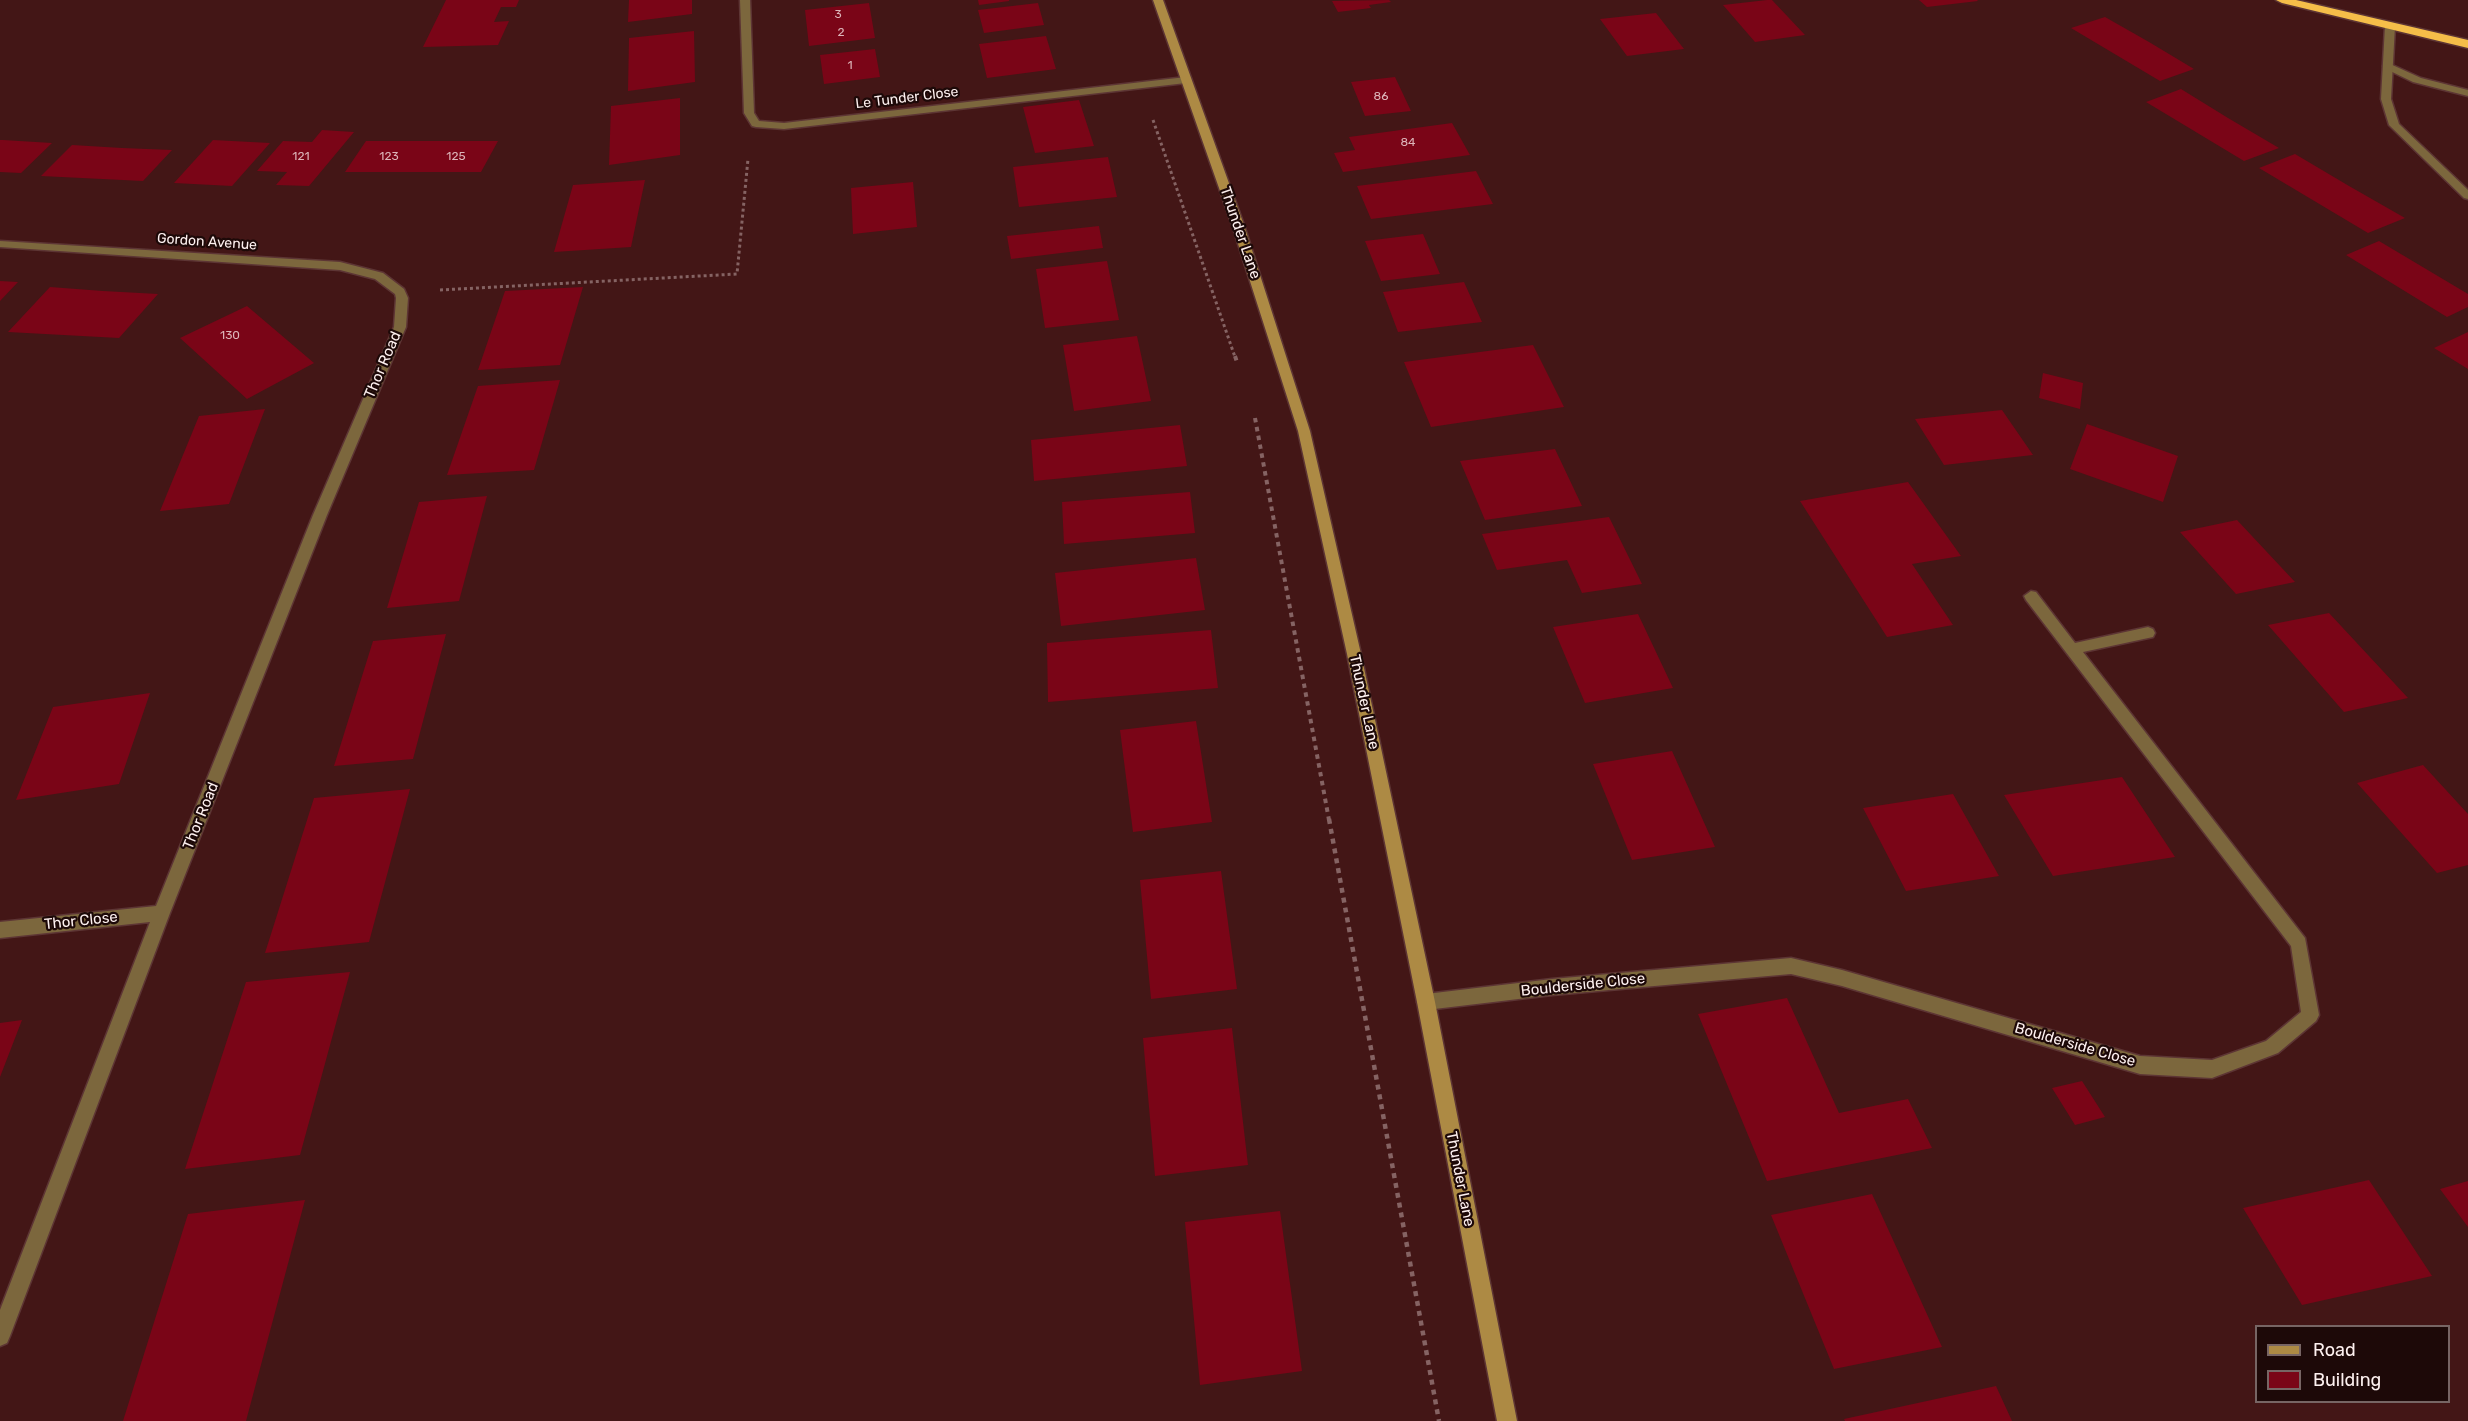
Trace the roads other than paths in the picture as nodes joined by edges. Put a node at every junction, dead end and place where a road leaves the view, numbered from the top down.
1 (745, 0) edge
2 (1158, 0) edge
3 (2282, 0) edge
4 (2390, 26) junction
5 (2468, 44) edge
6 (2388, 66) junction
7 (1186, 80) junction
8 (2468, 93) edge
9 (2468, 196) edge
10 (0, 244) edge
11 (401, 295) joint
12 (2031, 596) dead end
13 (2148, 633) dead end
14 (2072, 649) junction
15 (162, 913) junction
16 (0, 930) edge
17 (1426, 1002) junction
18 (0, 1336) edge
19 (1507, 1421) edge

1 - 7 street, Le Tunder Close
2 - 7 street, Thunder Lane
3 - 4 highway
4 - 5 highway
4 - 6 street
6 - 8 street
6 - 9 street
7 - 17 street, Thunder Lane
10 - 11 street, Gordon Avenue
11 - 15 street, Thor Road
12 - 14 street, Boulderside Close
13 - 14 street
14 - 17 street, Boulderside Close
15 - 16 street, Thor Close
15 - 18 street, Thor Road
17 - 19 street, Thunder Lane

